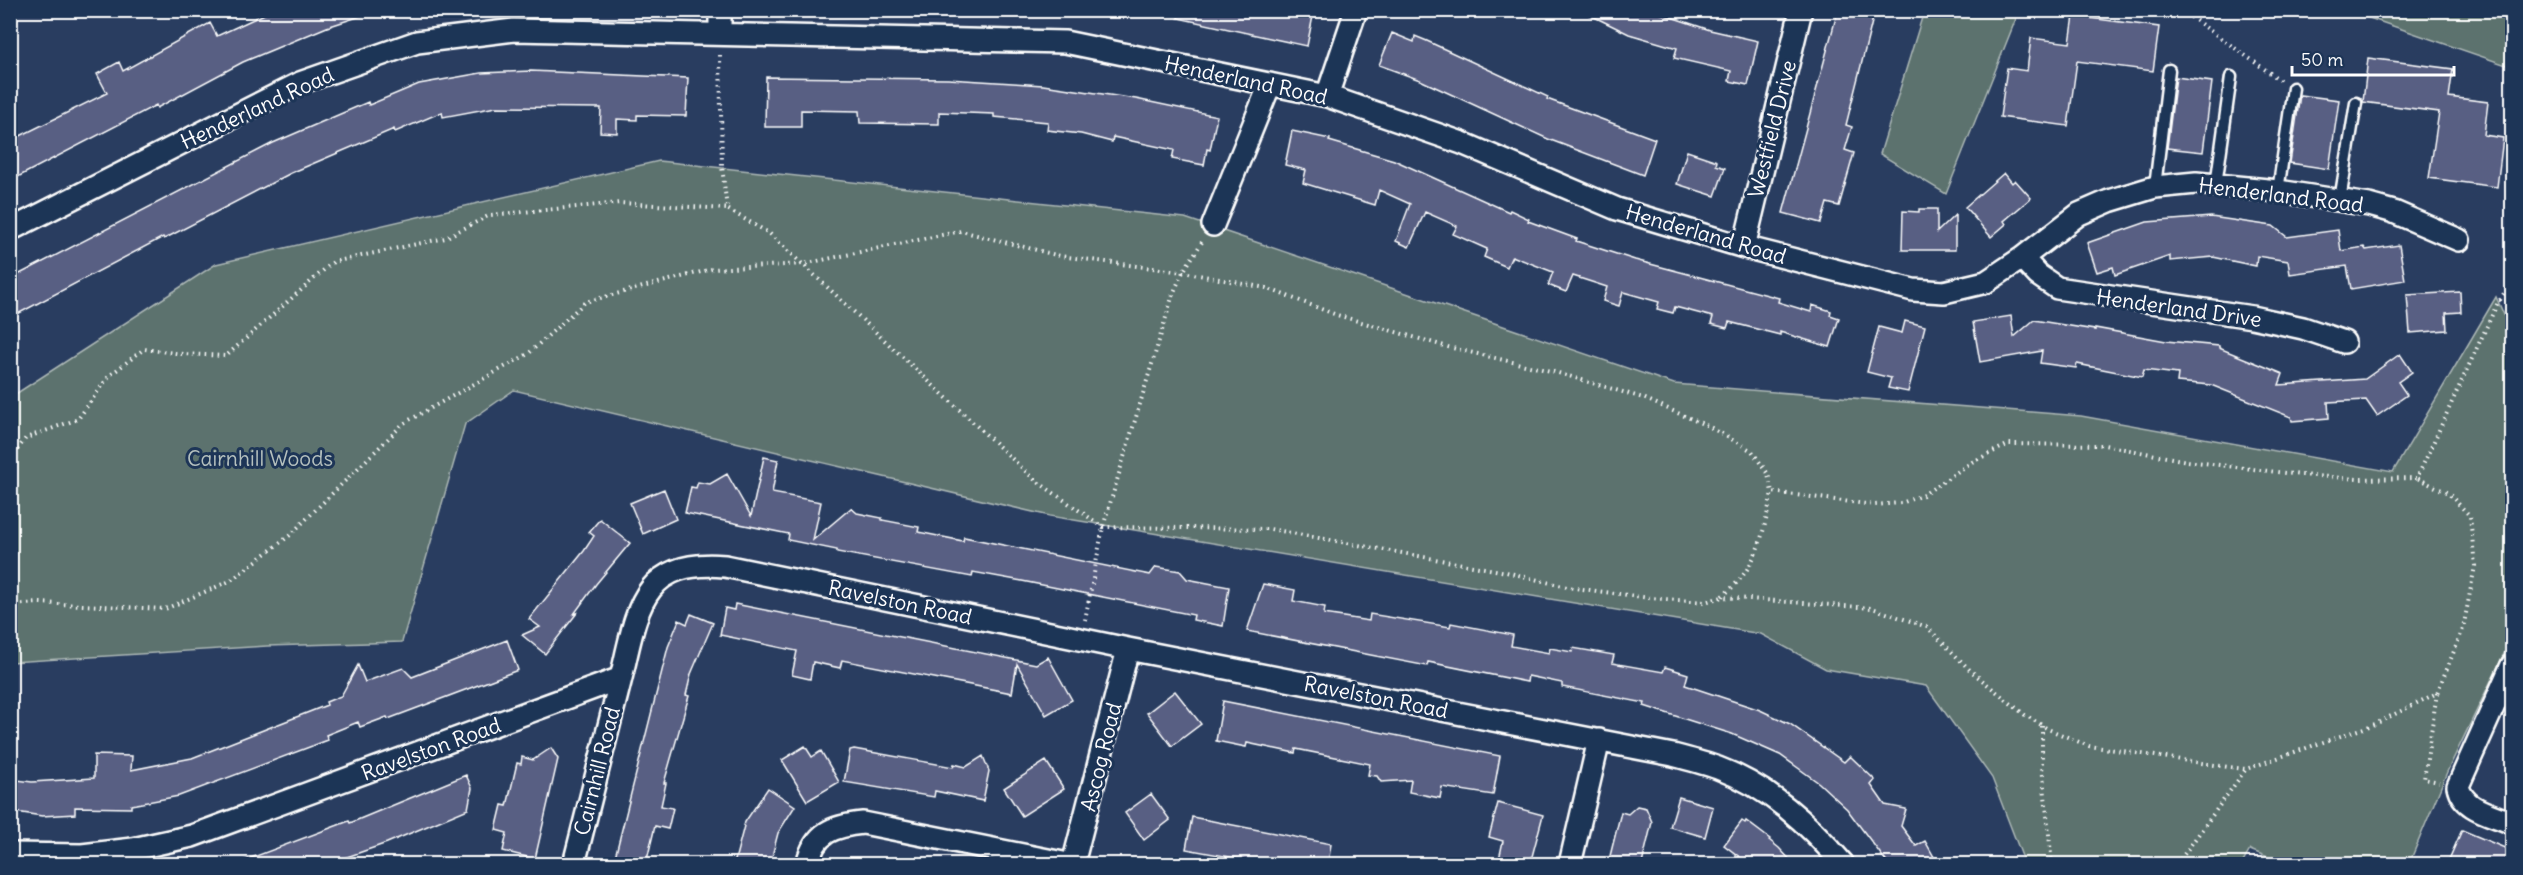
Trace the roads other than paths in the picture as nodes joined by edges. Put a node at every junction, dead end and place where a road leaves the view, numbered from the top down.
1 (720, 10) edge
2 (1356, 10) edge
3 (1801, 10) edge
4 (720, 33) junction
5 (2169, 70) dead end
6 (2231, 77) dead end
7 (1270, 84) junction
8 (2293, 88) road end
9 (1327, 96) junction
10 (2356, 103) dead end
11 (2216, 185) junction
12 (2155, 187) junction
13 (2278, 191) junction
14 (2340, 200) junction
15 (1213, 225) road end
16 (10, 230) edge
17 (2459, 240) dead end
18 (1744, 247) junction
19 (2022, 258) junction
20 (2344, 342) dead end
21 (1128, 649) junction
22 (2512, 665) edge
23 (621, 678) junction
24 (1599, 740) junction
25 (2512, 823) edge
26 (10, 854) edge
27 (574, 864) edge
28 (807, 864) edge
29 (1068, 864) edge
30 (1073, 864) edge
31 (1570, 864) edge
32 (1844, 864) edge

1 - 4 street
2 - 9 street
3 - 18 street, Westfield Drive
4 - 7 street, Henderland Road
4 - 16 street, Henderland Road
5 - 12 lane
6 - 11 lane
7 - 9 street, Henderland Road
7 - 15 street
8 - 13 lane
9 - 18 street, Henderland Road
10 - 14 lane
11 - 12 street, Henderland Road
11 - 13 street, Henderland Road
12 - 19 street, Henderland Road
13 - 14 street, Henderland Road
14 - 17 street, Henderland Road
18 - 19 street, Henderland Road
19 - 20 street, Henderland Drive
21 - 23 street, Ravelston Road
21 - 24 street, Ravelston Road
21 - 30 street, Ascog Road
22 - 25 street
23 - 26 street, Ravelston Road
23 - 27 street, Cairnhill Road
24 - 31 street
24 - 32 street, Ravelston Road
28 - 29 street

